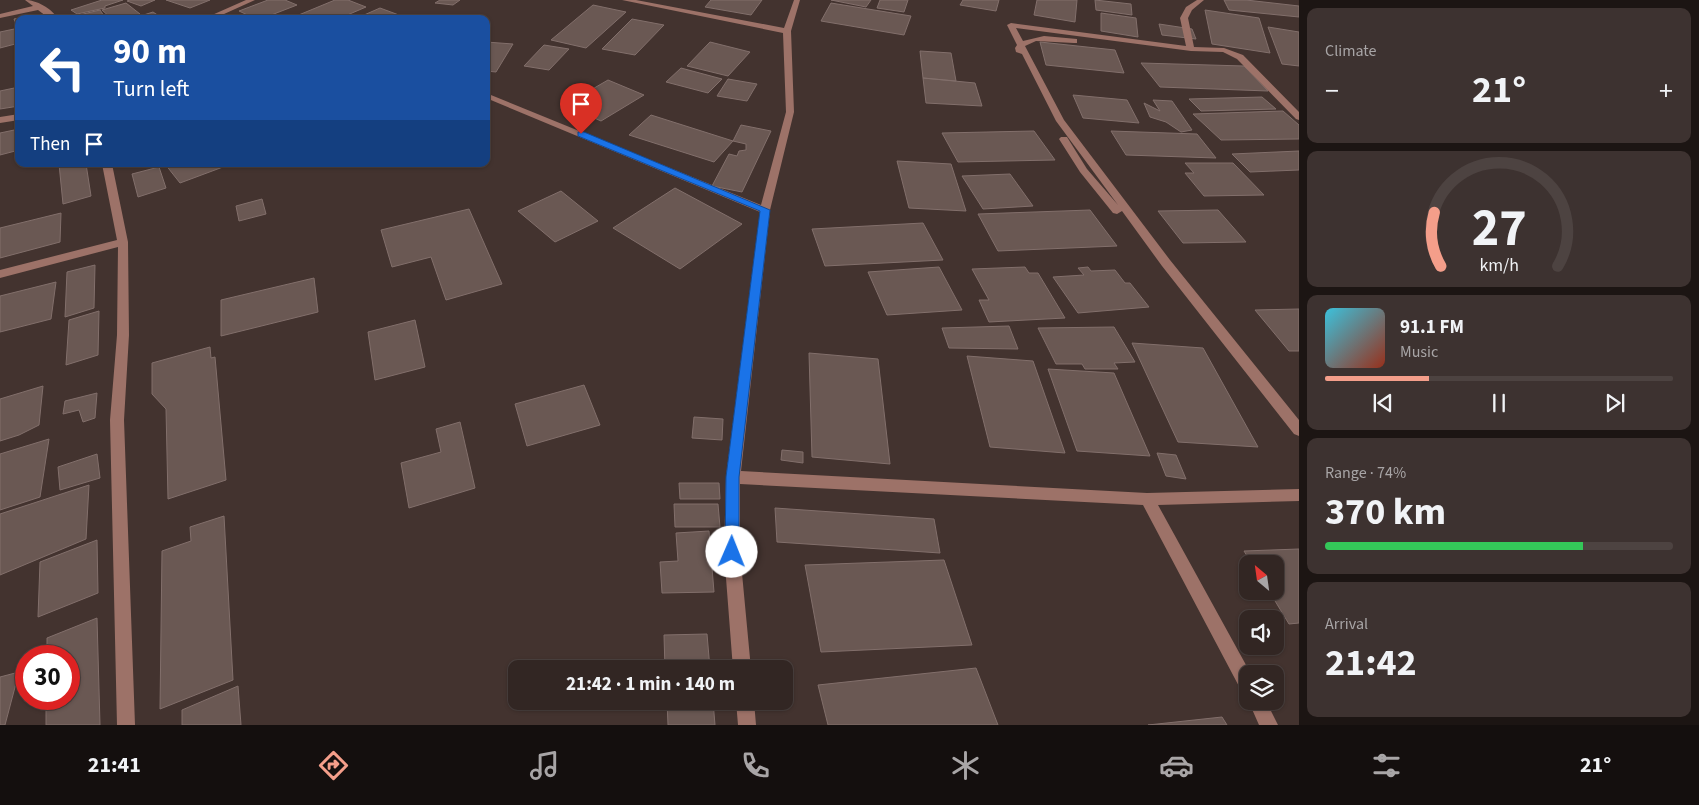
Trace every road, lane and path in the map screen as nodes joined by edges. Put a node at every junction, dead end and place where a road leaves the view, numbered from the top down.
1 (28, 0) edge
2 (252, 0) edge
3 (625, 0) edge
4 (797, 0) edge
5 (1201, 0) edge
6 (40, 7) junction
7 (52, 15) edge
8 (224, 15) edge
9 (0, 16) edge
10 (787, 31) junction
11 (1191, 49) junction
12 (490, 97) edge
13 (1299, 117) edge
14 (15, 118) edge
15 (0, 120) edge
16 (108, 167) edge
17 (765, 210) junction
18 (123, 242) junction
19 (0, 274) edge
20 (1299, 431) edge
21 (733, 477) junction
22 (1299, 495) edge
23 (1147, 499) junction
24 (741, 660) edge
25 (1239, 669) edge
26 (746, 710) edge
27 (1261, 710) edge
28 (126, 725) edge
29 (747, 725) edge
30 (1269, 725) edge

1 - 6 street
2 - 8 street
3 - 10 street
4 - 10 street
5 - 11 street
6 - 7 street
6 - 9 street
10 - 17 street
11 - 13 street
11 - 20 street
11 - 20 street
12 - 17 street
14 - 15 street
16 - 18 street
17 - 21 street
18 - 19 street
18 - 28 street
21 - 23 street
21 - 24 street
22 - 23 street
23 - 25 street
26 - 29 street
27 - 30 street

